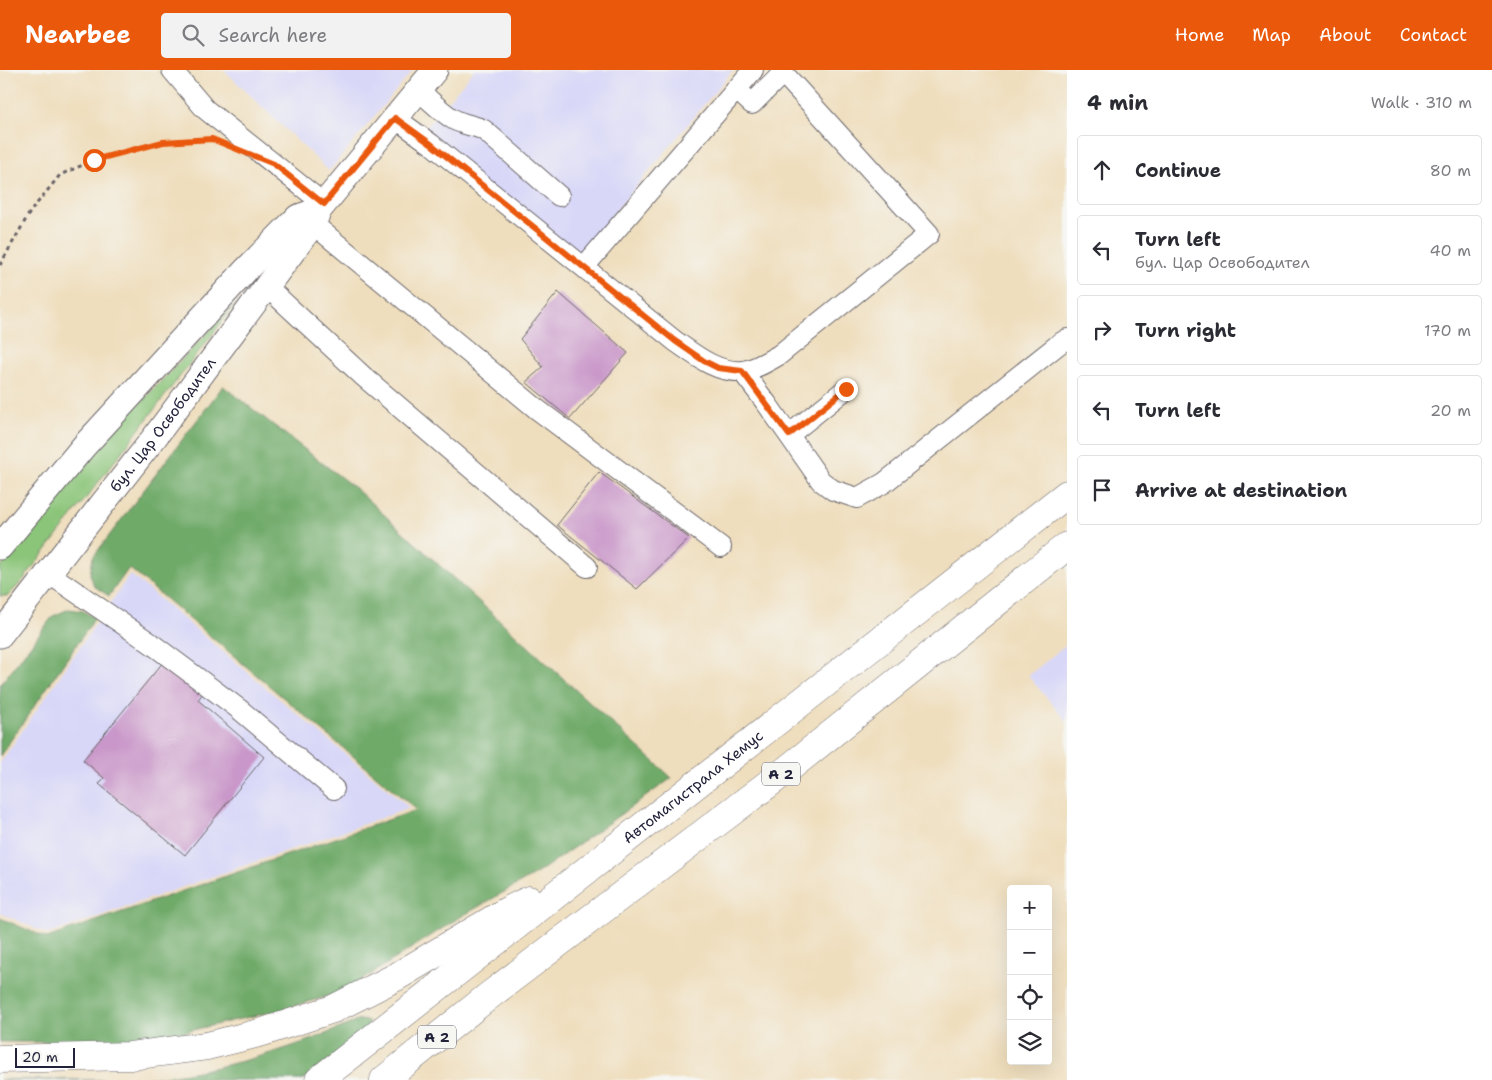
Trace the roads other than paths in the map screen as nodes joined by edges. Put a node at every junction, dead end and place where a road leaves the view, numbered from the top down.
1 (172, 70) edge
2 (435, 70) edge
3 (753, 70) edge
4 (736, 89) junction
5 (418, 90) junction
6 (395, 118) junction
7 (559, 196) dead end
8 (318, 212) junction
9 (584, 267) junction
10 (266, 286) junction
11 (1067, 339) edge
12 (742, 371) junction
13 (846, 389) dead end
14 (789, 435) junction
15 (1067, 474) edge
16 (1067, 494) edge
17 (1067, 546) edge
18 (0, 547) edge
19 (721, 547) dead end
20 (587, 567) dead end
21 (1067, 567) edge
22 (48, 573) junction
23 (942, 591) junction
24 (974, 618) junction
25 (4, 623) edge
26 (334, 789) dead end
27 (594, 866) junction
28 (490, 995) junction
29 (0, 1059) edge
30 (319, 1080) edge
31 (384, 1080) edge
32 (408, 1080) edge

1 - 8 street
2 - 5 main road, бул. Цар Освободител
3 - 4 street
4 - 9 street
4 - 12 street
5 - 6 main road, бул. Цар Освободител
5 - 7 street
6 - 8 main road, бул. Цар Освободител
6 - 9 street
8 - 10 main road, бул. Цар Освободител
8 - 18 main road, бул. Цар Освободител
8 - 19 street
9 - 12 street
10 - 20 street
10 - 22 main road, бул. Цар Освободител
11 - 14 street
12 - 14 street
13 - 14 street
15 - 23 highway
16 - 23 highway, Автомагистрала Хемус / A 2
17 - 24 highway, A 2
21 - 24 highway
22 - 25 main road, бул. Цар Освободител
22 - 26 street
23 - 27 highway, Автомагистрала Хемус / A 2
24 - 28 highway, A 2
27 - 29 highway
27 - 30 highway, Автомагистрала Хемус / A 2
28 - 31 highway, A 2
28 - 32 highway

